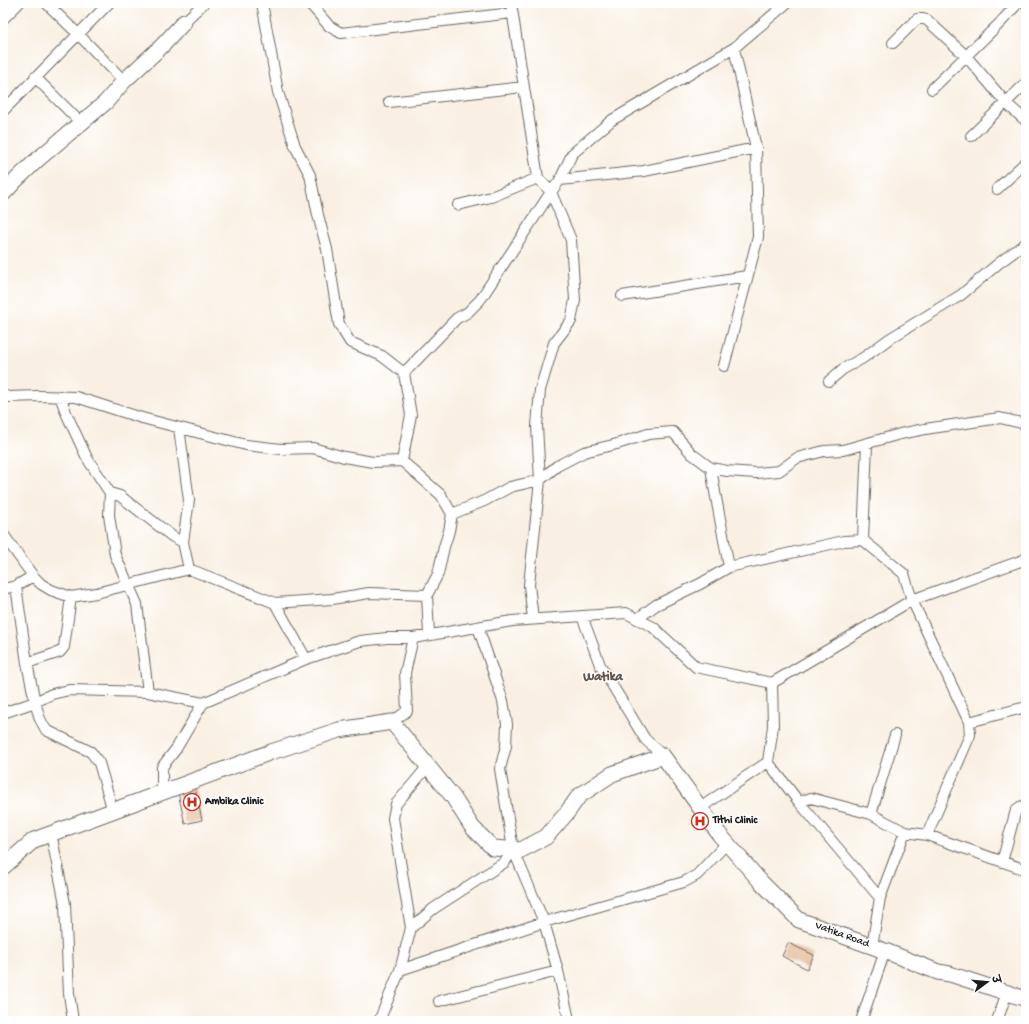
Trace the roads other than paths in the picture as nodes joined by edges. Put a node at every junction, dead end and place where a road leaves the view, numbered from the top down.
1 (19, 3) edge
2 (46, 3) edge
3 (109, 3) edge
4 (204, 3) edge
5 (262, 3) edge
6 (305, 3) edge
7 (787, 3) edge
8 (1018, 3) edge
9 (512, 8) edge
10 (3, 19) edge
11 (184, 22) joint
12 (78, 34) junction
13 (893, 43) dead end
14 (734, 48) junction
15 (966, 56) junction
16 (35, 77) junction
17 (124, 81) junction
18 (1026, 82) edge
19 (524, 87) junction
20 (932, 89) dead end
21 (388, 102) dead end
22 (1006, 103) junction
23 (3, 111) edge
24 (1026, 121) edge
25 (81, 123) junction
26 (971, 136) dead end
27 (756, 148) junction
28 (1026, 162) edge
29 (538, 178) junction
30 (560, 180) junction
31 (997, 189) dead end
32 (551, 192) junction
33 (3, 194) edge
34 (458, 205) dead end
35 (1026, 243) edge
36 (747, 276) junction
37 (622, 296) dead end
38 (724, 366) dead end
39 (404, 373) junction
40 (829, 382) dead end
41 (3, 395) edge
42 (60, 396) junction
43 (1026, 424) edge
44 (179, 428) junction
45 (867, 444) junction
46 (402, 461) junction
47 (711, 468) junction
48 (540, 480) junction
49 (110, 493) junction
50 (452, 514) junction
51 (3, 534) edge
52 (863, 540) junction
53 (183, 542) junction
54 (1026, 559) edge
55 (729, 567) junction
56 (189, 569) junction
57 (33, 576) junction
58 (129, 585) junction
59 (16, 586) junction
60 (3, 589) edge
61 (427, 595) junction
62 (71, 597) junction
63 (912, 600) junction
64 (275, 603) junction
65 (582, 616) junction
66 (533, 619) junction
67 (638, 619) junction
68 (478, 626) junction
69 (429, 635) junction
70 (413, 638) junction
71 (306, 659) junction
72 (27, 663) junction
73 (772, 683) junction
74 (148, 692) junction
75 (35, 702) junction
76 (203, 703) junction
77 (1026, 707) edge
78 (3, 713) edge
79 (392, 722) junction
80 (969, 722) junction
81 (895, 735) dead end
82 (663, 756) junction
83 (768, 762) junction
84 (428, 766) junction
85 (162, 792) junction
86 (799, 802) junction
87 (1026, 805) edge
88 (700, 808) junction
89 (113, 811) junction
90 (871, 814) junction
91 (905, 832) junction
92 (52, 833) junction
93 (927, 835) junction
94 (727, 843) junction
95 (512, 849) junction
96 (1002, 862) junction
97 (3, 867) edge
98 (1026, 870) edge
99 (880, 898) junction
100 (544, 922) junction
101 (411, 928) junction
102 (878, 948) junction
103 (400, 970) junction
104 (558, 971) junction
105 (938, 972) junction
106 (1026, 999) edge
107 (439, 1001) dead end
108 (1004, 1001) junction
109 (1026, 1009) edge
110 (73, 1021) edge
111 (379, 1021) edge
112 (567, 1021) edge
113 (861, 1021) edge
114 (997, 1021) edge

1 - 10 street
2 - 12 street
3 - 12 street
4 - 11 street
5 - 39 street
6 - 9 street
7 - 14 street
8 - 15 street
9 - 19 street
11 - 17 street
12 - 16 street
12 - 17 street
13 - 15 street
14 - 27 street
14 - 30 street
15 - 20 street
15 - 22 street
16 - 23 street
16 - 25 street
17 - 25 street
18 - 22 street
19 - 21 street
19 - 29 street
22 - 24 street
22 - 26 street
25 - 33 street
27 - 30 street
27 - 36 street
28 - 31 street
29 - 32 street
29 - 34 street
30 - 32 street
32 - 39 street
32 - 48 street
35 - 40 street
36 - 37 street
36 - 38 street
39 - 46 street
41 - 42 street
42 - 44 street
42 - 49 street
43 - 45 street
44 - 46 street
44 - 53 street
45 - 47 street
45 - 52 street
46 - 50 street
47 - 48 street
47 - 55 street
48 - 50 street
48 - 66 street
49 - 53 street
49 - 58 street
50 - 61 street
51 - 57 street
52 - 55 street
52 - 63 street
53 - 56 street
54 - 63 street
55 - 67 street
56 - 58 street
56 - 64 street
57 - 59 street
57 - 62 street
58 - 62 street
58 - 74 street
59 - 60 street
59 - 72 street
61 - 64 street
61 - 69 street
62 - 72 street
63 - 73 street
63 - 80 street
64 - 71 street
65 - 66 street
65 - 67 street
65 - 82 street
66 - 68 street
67 - 73 street
68 - 69 street
68 - 95 street
69 - 70 street
70 - 71 street
70 - 79 street
71 - 76 street
72 - 75 street
73 - 83 street
74 - 75 street
74 - 76 street
75 - 78 street
75 - 89 street
76 - 85 street
77 - 80 street
79 - 84 street
79 - 85 street
80 - 93 street
81 - 90 street
82 - 88 street, Vatika Road
82 - 95 street
83 - 86 street
83 - 88 street
84 - 95 street
84 - 101 street
85 - 89 street
86 - 90 street
86 - 99 street
87 - 96 street
88 - 94 street, Vatika Road
89 - 92 street
90 - 91 street
91 - 93 street
91 - 99 street
92 - 97 street
92 - 110 street
93 - 96 street
94 - 100 street
94 - 102 street, Vatika Road
95 - 100 street
95 - 101 street
96 - 98 street
99 - 102 street
100 - 103 street
100 - 104 street
101 - 103 street
102 - 105 street, Vatika Road
102 - 113 street
103 - 111 street
104 - 107 street
104 - 112 street
105 - 106 street, Vatika Road
105 - 108 street
108 - 109 street
108 - 114 street

